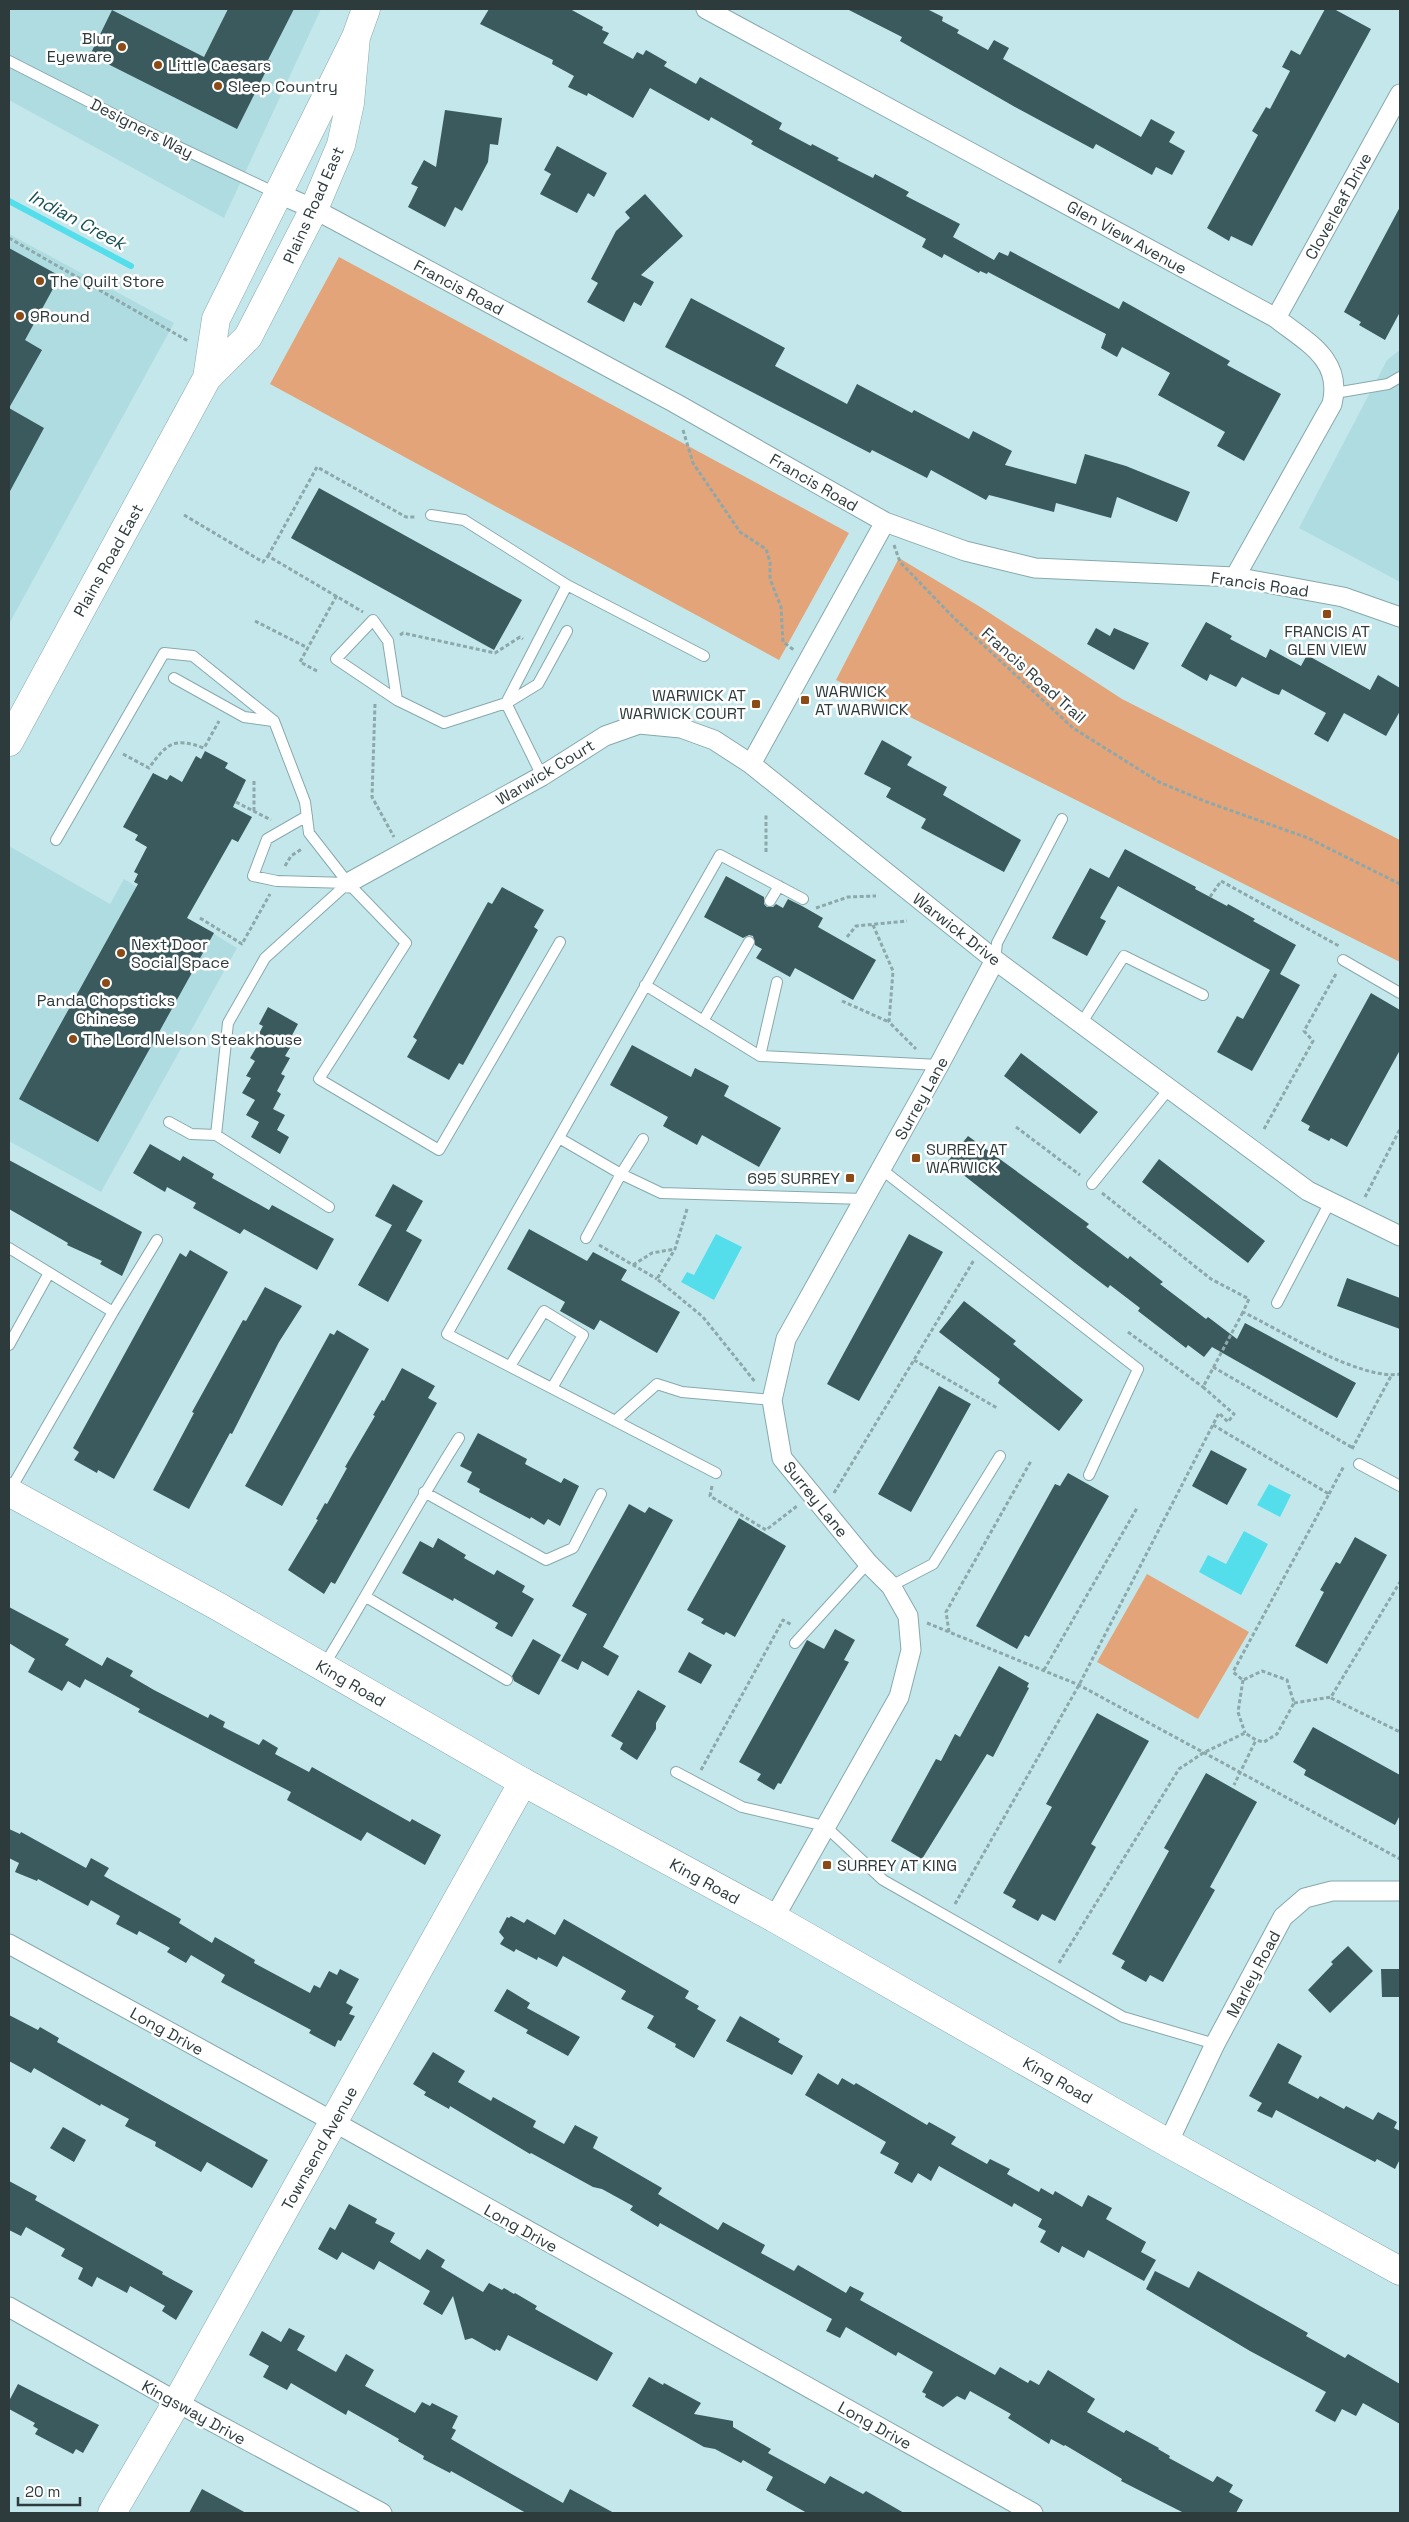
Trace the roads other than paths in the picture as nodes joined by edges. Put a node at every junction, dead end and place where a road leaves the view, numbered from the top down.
1 (366, 9) edge
2 (706, 9) edge
3 (356, 37) junction
4 (9, 60) edge
5 (1400, 94) edge
6 (277, 193) junction
7 (314, 209) junction
8 (1276, 318) junction
9 (209, 365) junction
10 (1400, 377) edge
11 (1334, 393) junction
12 (434, 516) road end
13 (885, 522) junction
14 (1235, 577) junction
15 (567, 585) junction
16 (1400, 617) edge
17 (567, 631) dead end
18 (704, 656) dead end
19 (174, 678) dead end
20 (397, 700) junction
21 (506, 703) junction
22 (274, 721) junction
23 (9, 742) edge
24 (751, 764) junction
25 (542, 776) junction
26 (307, 816) junction
27 (1062, 819) dead end
28 (56, 840) dead end
29 (348, 883) junction
30 (779, 886) junction
31 (803, 899) dead end
32 (770, 901) dead end
33 (560, 942) dead end
34 (749, 942) dead end
35 (995, 960) junction
36 (1343, 960) road end
37 (777, 982) dead end
38 (645, 985) junction
39 (1400, 992) edge
40 (1203, 995) dead end
41 (703, 1021) junction
42 (1081, 1024) junction
43 (760, 1056) junction
44 (939, 1065) junction
45 (1169, 1089) junction
46 (169, 1122) dead end
47 (216, 1135) junction
48 (559, 1138) junction
49 (643, 1139) dead end
50 (881, 1169) junction
51 (621, 1174) junction
52 (1092, 1184) road end
53 (864, 1199) junction
54 (1330, 1202) junction
55 (329, 1207) dead end
56 (1400, 1236) edge
57 (586, 1238) road end
58 (157, 1240) dead end
59 (9, 1248) edge
60 (49, 1273) junction
61 (1277, 1303) dead end
62 (113, 1312) junction
63 (9, 1345) edge
64 (510, 1366) junction
65 (552, 1388) junction
66 (772, 1400) junction
67 (615, 1421) junction
68 (459, 1438) dead end
69 (1000, 1456) dead end
70 (1360, 1464) dead end
71 (716, 1473) road end
72 (1089, 1475) dead end
73 (1400, 1486) edge
74 (9, 1492) edge
75 (424, 1492) junction
76 (601, 1494) dead end
77 (868, 1563) junction
78 (891, 1586) junction
79 (366, 1597) junction
80 (795, 1643) dead end
81 (323, 1667) junction
82 (507, 1680) dead end
83 (676, 1772) dead end
84 (523, 1782) junction
85 (824, 1826) junction
86 (1400, 1892) edge
87 (774, 1918) junction
88 (9, 1944) edge
89 (1216, 2044) junction
90 (334, 2122) junction
91 (1168, 2143) junction
92 (1400, 2272) edge
93 (9, 2307) edge
94 (177, 2402) junction
95 (112, 2513) edge
96 (382, 2513) edge
97 (1033, 2513) edge

1 - 3 main road, Plains Road East
2 - 8 street, Glen View Avenue
3 - 6 main road, Plains Road East
3 - 7 main road, Plains Road East
4 - 6 lane, Designers Way
5 - 8 street, Cloverleaf Drive
6 - 7 street, Francis Road
6 - 9 main road, Plains Road East
7 - 9 main road, Plains Road East
7 - 13 street, Francis Road
8 - 11 street, Glen View Avenue
9 - 23 main road, Plains Road East
10 - 11 lane
11 - 14 street, Glen View Avenue
12 - 15 lane
13 - 14 street, Francis Road
13 - 24 street
14 - 16 street, Francis Road
15 - 18 lane
15 - 21 lane
17 - 21 lane
19 - 22 lane
20 - 20 lane
20 - 21 lane
21 - 25 lane
22 - 26 lane
22 - 28 lane
24 - 25 street, Warwick Court
24 - 35 street, Warwick Drive
25 - 29 street, Warwick Court
26 - 29 lane
26 - 29 lane
27 - 35 lane
29 - 33 lane
29 - 47 lane
30 - 31 lane
30 - 32 lane
30 - 38 lane
34 - 41 lane
35 - 42 street, Warwick Drive
35 - 44 street, Surrey Lane
36 - 39 lane
37 - 43 lane
38 - 41 lane
38 - 48 lane
40 - 42 lane
41 - 43 lane
42 - 45 street, Warwick Drive
43 - 44 lane
44 - 50 street, Surrey Lane
45 - 52 lane
45 - 54 street, Warwick Drive
46 - 47 lane
47 - 55 lane
48 - 51 lane
48 - 64 lane
49 - 51 lane
50 - 53 street, Surrey Lane
50 - 72 lane
51 - 53 lane
51 - 57 lane
53 - 66 street, Surrey Lane
54 - 56 street, Warwick Drive
54 - 61 lane
58 - 62 lane
59 - 60 lane
60 - 62 lane
60 - 63 lane
62 - 74 lane
64 - 65 lane
64 - 65 lane
65 - 67 lane
66 - 67 lane
66 - 77 street, Surrey Lane
67 - 71 lane
68 - 75 lane
69 - 78 lane
70 - 73 lane
74 - 81 main road, King Road
75 - 76 lane
75 - 79 lane
77 - 78 street, Surrey Lane
77 - 80 lane
78 - 85 street, Surrey Lane
79 - 81 lane
79 - 82 lane
81 - 84 main road, King Road
83 - 85 lane
84 - 87 main road, King Road
84 - 90 main road, Townsend Avenue
85 - 87 street, Surrey Lane
85 - 89 lane
86 - 89 street, Marley Road
87 - 91 main road, King Road
88 - 90 street, Long Drive
89 - 91 street, Marley Road
90 - 94 main road, Townsend Avenue
90 - 97 street, Long Drive
91 - 92 main road, King Road
93 - 94 street, Kingsway Drive
94 - 95 main road, Townsend Avenue
94 - 96 street, Kingsway Drive

